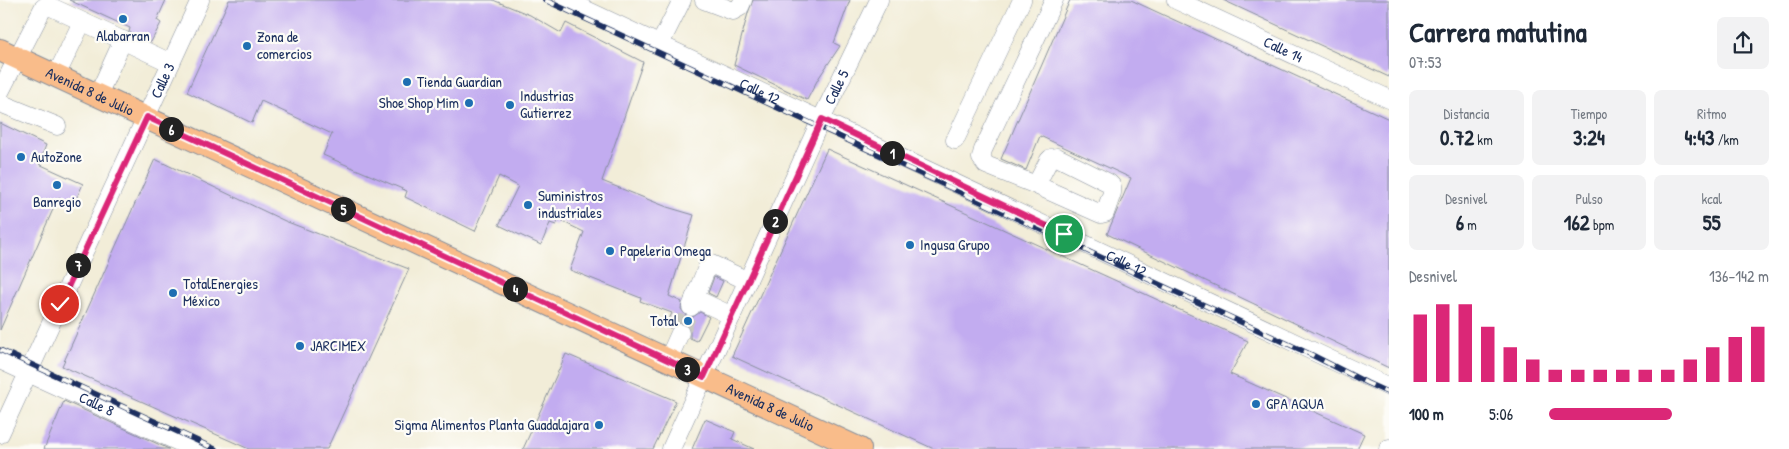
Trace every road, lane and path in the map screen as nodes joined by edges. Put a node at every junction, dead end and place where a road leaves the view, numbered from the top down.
1 (200, 0) edge
2 (565, 0) edge
3 (682, 0) edge
4 (704, 0) edge
5 (744, 0) edge
6 (879, 0) edge
7 (1022, 0) edge
8 (1054, 0) edge
9 (1176, 0) edge
10 (82, 22) junction
11 (122, 40) junction
12 (660, 44) junction
13 (9, 54) edge
14 (171, 63) junction
15 (56, 76) junction
16 (0, 92) edge
17 (98, 95) junction
18 (1389, 99) edge
19 (0, 103) edge
20 (147, 117) junction
21 (822, 119) junction
22 (57, 126) dead end
23 (955, 140) dead end
24 (1036, 185) dead end
25 (748, 281) junction
26 (732, 316) junction
27 (680, 333) tunnel mouth
28 (0, 360) edge
29 (668, 360) junction
30 (28, 373) junction
31 (704, 377) junction
32 (1389, 387) edge
33 (0, 434) edge
34 (194, 449) edge
35 (671, 449) edge
36 (860, 449) edge

1 - 14 street, Calle 3
2 - 12 street, Calle 12
3 - 12 street
4 - 5 street
6 - 21 street, Calle 5
7 - 23 street
8 - 24 street
9 - 18 street, Calle 14
10 - 11 street
10 - 13 street
10 - 15 street
11 - 14 street
11 - 17 street
12 - 21 street, Calle 12
13 - 15 main road, Avenida 8 de Julio
13 - 16 street
14 - 20 street, Calle 3
15 - 17 main road, Avenida 8 de Julio
17 - 20 main road, Avenida 8 de Julio
19 - 22 street
20 - 29 main road, Avenida 8 de Julio
20 - 30 street, Calle 3
21 - 25 street, Calle 5
21 - 32 street, Calle 12
25 - 26 street, Calle 5
25 - 26 street
26 - 31 street, Calle 5
27 - 29 street
28 - 30 street, Calle 8
29 - 31 main road, Avenida 8 de Julio
30 - 33 street, Calle 3
30 - 34 street, Calle 8
31 - 35 street, Calle 5
31 - 36 main road, Avenida 8 de Julio

